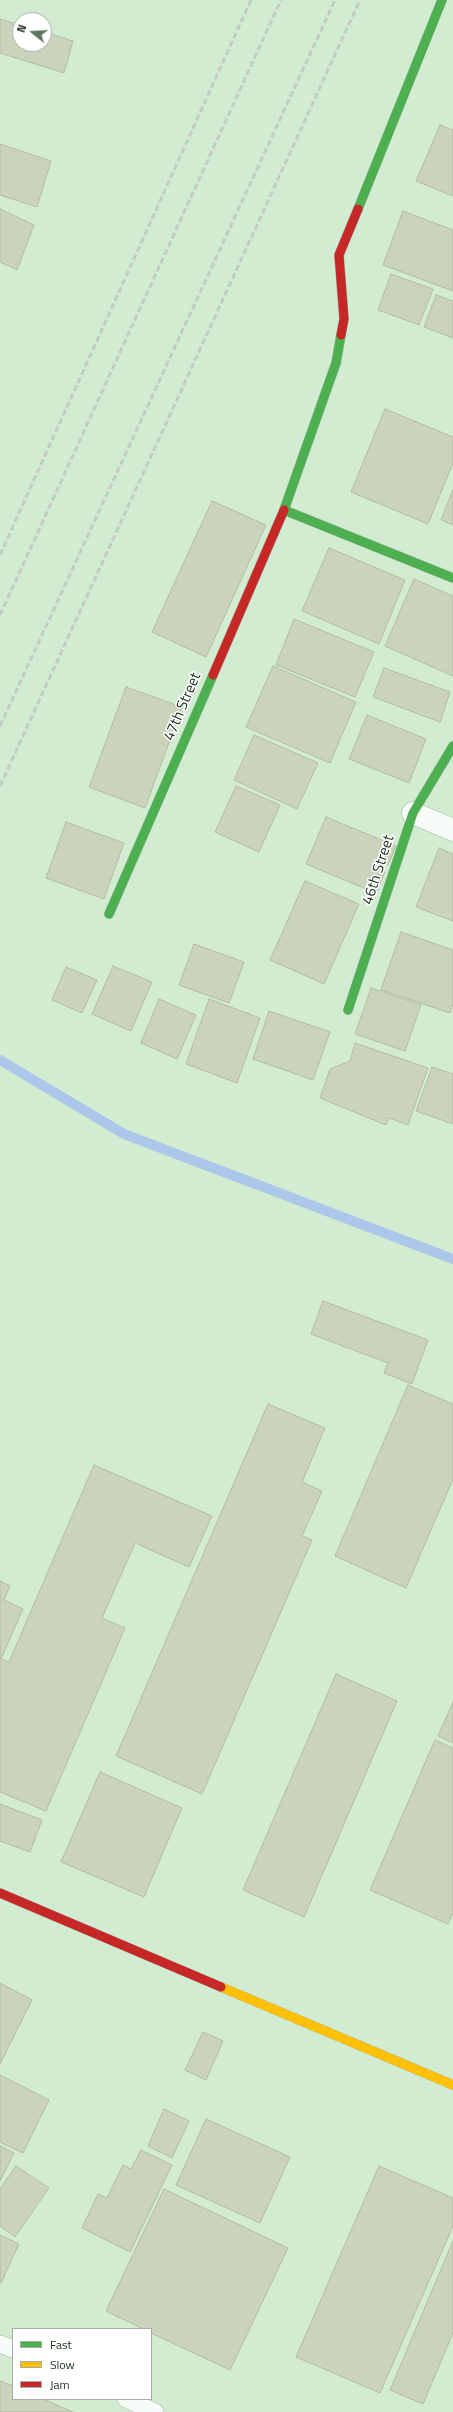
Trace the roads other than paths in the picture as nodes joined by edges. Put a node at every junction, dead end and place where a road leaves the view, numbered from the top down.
1 (442, 0) edge
2 (284, 510) junction
3 (453, 578) edge
4 (453, 746) edge
5 (413, 813) junction
6 (453, 830) edge
7 (109, 914) dead end
8 (348, 1010) dead end
9 (0, 1893) edge
10 (453, 2085) edge
11 (0, 2344) edge
12 (12, 2350) edge
13 (128, 2400) edge
14 (155, 2412) edge

1 - 2 street, 47th Street
2 - 3 street
2 - 7 street, 47th Street
4 - 5 street, 46th Street
5 - 6 street
5 - 8 street, 46th Street
9 - 10 street
11 - 12 lane
13 - 14 lane

